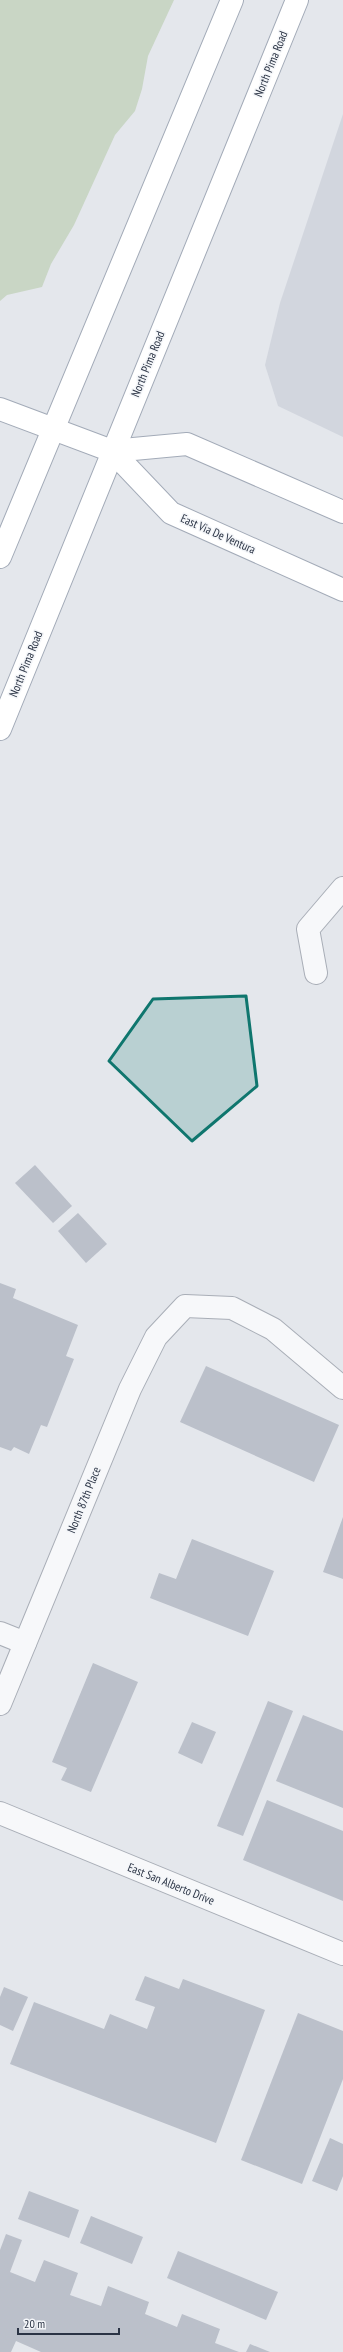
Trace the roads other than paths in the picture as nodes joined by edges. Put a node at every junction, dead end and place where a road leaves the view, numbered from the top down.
1 (232, 0) edge
2 (297, 0) edge
3 (0, 409) edge
4 (52, 430) junction
5 (112, 451) junction
6 (343, 512) edge
7 (0, 557) edge
8 (343, 590) edge
9 (0, 729) edge
10 (343, 888) edge
11 (316, 973) dead end
12 (343, 1388) edge
13 (0, 1633) edge
14 (25, 1643) junction
15 (0, 1704) edge
16 (0, 1813) edge
17 (343, 1954) edge

1 - 4 main road
2 - 5 main road, North Pima Road
3 - 4 main road, East Via De Ventura
4 - 5 main road, East Via De Ventura
4 - 7 main road
5 - 6 main road, East Via De Ventura
5 - 8 main road, East Via De Ventura
5 - 9 main road, North Pima Road
10 - 11 street
12 - 14 street, North 87th Place
13 - 14 street
14 - 15 street, North 87th Place
16 - 17 street, East San Alberto Drive

